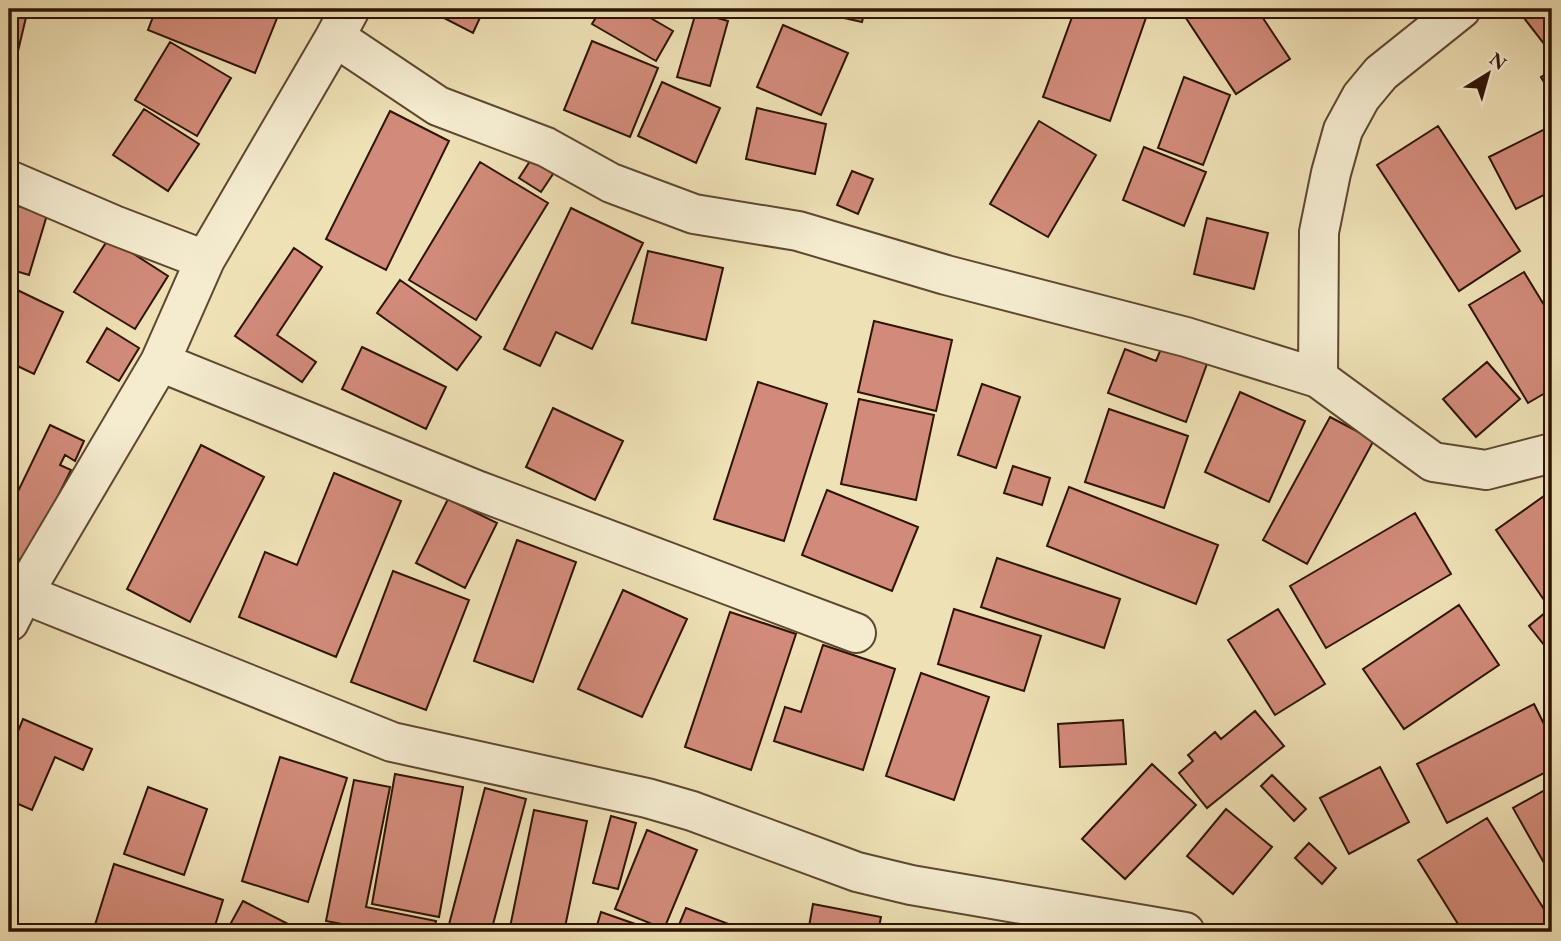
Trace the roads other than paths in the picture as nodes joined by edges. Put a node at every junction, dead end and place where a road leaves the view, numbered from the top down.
1 (1461, 9) edge
2 (342, 23) edge
3 (9, 180) edge
4 (205, 260) junction
5 (160, 362) junction
6 (1318, 378) junction
7 (1552, 453) edge
8 (14, 601) edge
9 (856, 633) dead end
10 (1185, 932) edge

1 - 6 street
2 - 4 street
2 - 6 street
3 - 4 street
4 - 5 street
5 - 8 street
5 - 9 street
6 - 7 street
8 - 10 street

